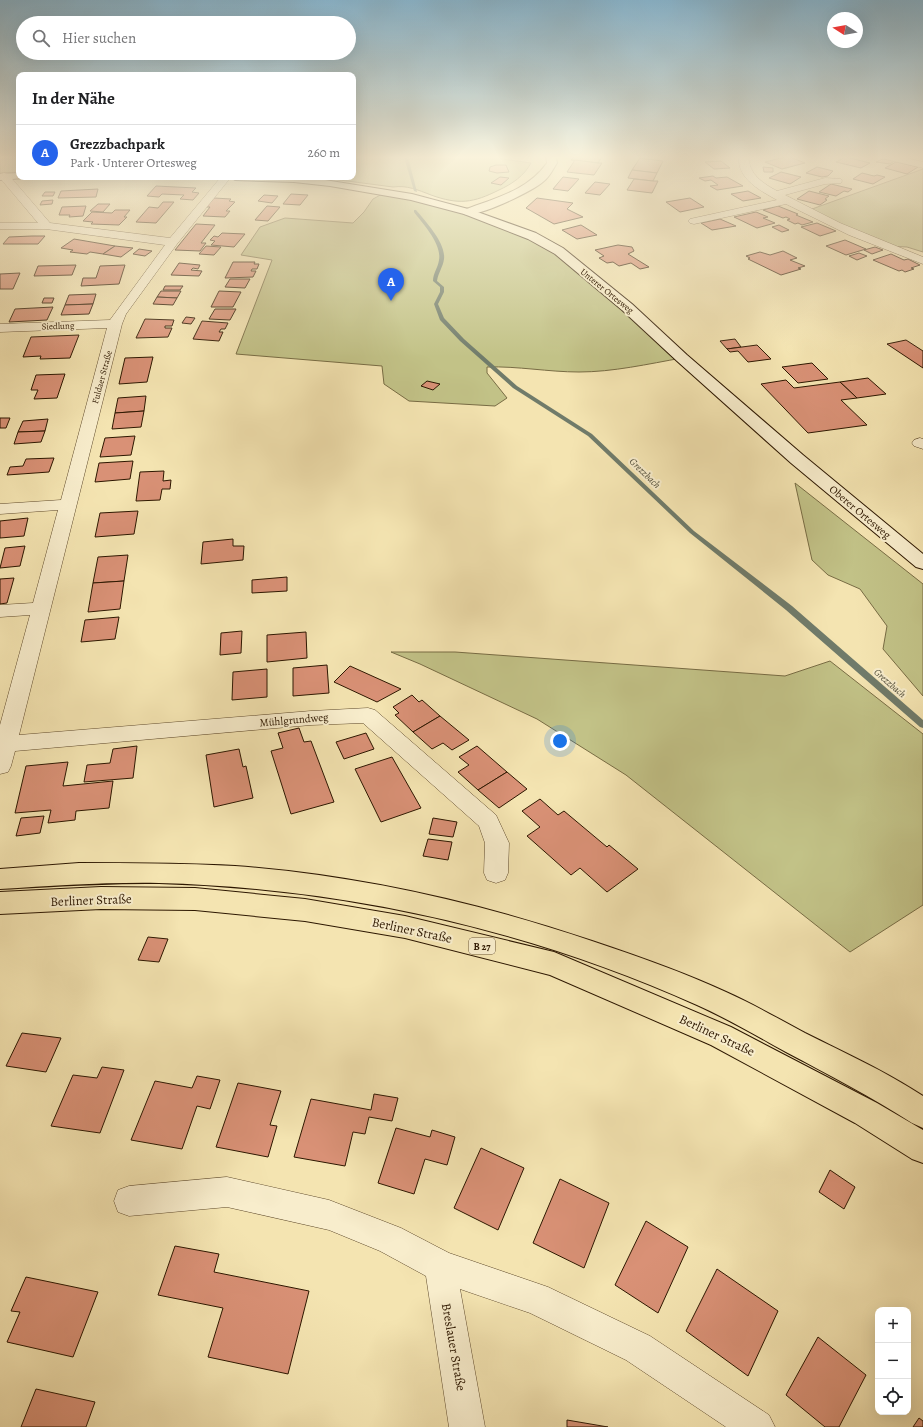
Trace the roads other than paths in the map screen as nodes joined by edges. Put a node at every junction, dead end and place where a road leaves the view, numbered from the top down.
1 (188, 224) edge
2 (499, 224) edge
3 (831, 224) edge
4 (0, 226) edge
5 (46, 226) joint
6 (173, 242) junction
7 (922, 261) dead end
8 (115, 324) junction
9 (0, 328) edge
10 (797, 459) joint
11 (69, 504) junction
12 (0, 509) edge
13 (923, 563) edge
14 (42, 608) junction
15 (0, 611) edge
16 (6, 744) junction
17 (0, 766) edge
18 (496, 873) dead end
19 (0, 879) edge
20 (0, 903) edge
21 (923, 1113) edge
22 (923, 1148) edge
23 (129, 1201) dead end
24 (442, 1267) junction
25 (467, 1427) edge
26 (757, 1427) edge

1 - 6 street, Fuldaer Straße
2 - 10 main road, Unterer Ortesweg
3 - 7 street
4 - 5 street
5 - 6 street
6 - 8 street, Fuldaer Straße
8 - 9 street, Siedlung
8 - 11 street, Fuldaer Straße
10 - 13 main road, Oberer Ortesweg
11 - 12 street
11 - 14 street, Fuldaer Straße
14 - 15 street
14 - 16 street, Fuldaer Straße
16 - 17 street, Fuldaer Straße
16 - 18 street, Mühlgrundweg
19 - 21 highway, B 27
20 - 22 highway, Berliner Straße / B 27
23 - 24 street
24 - 25 street, Breslauer Straße
24 - 26 street

